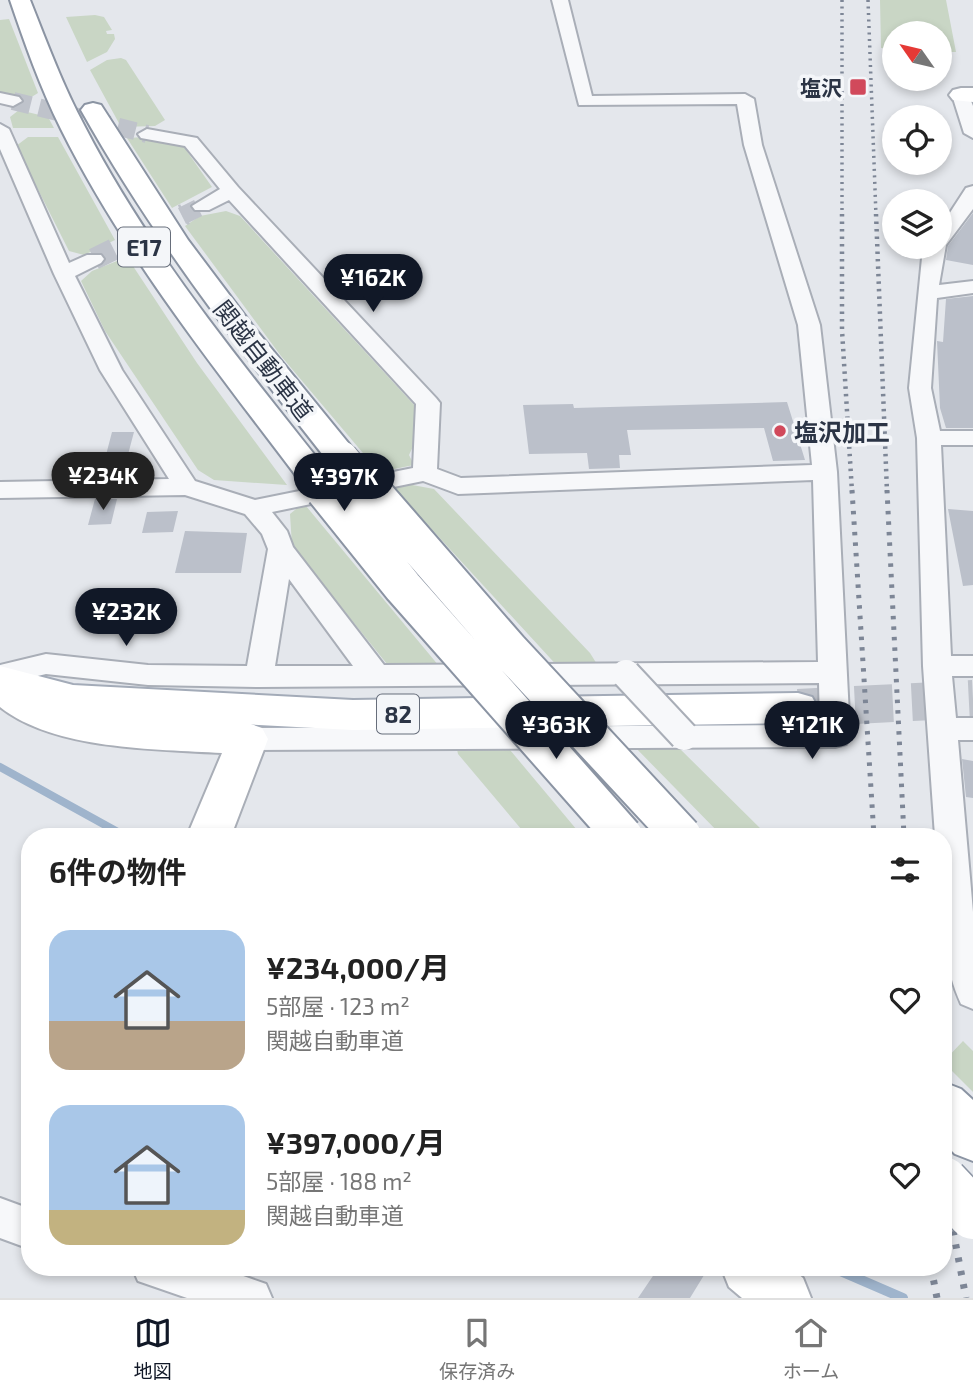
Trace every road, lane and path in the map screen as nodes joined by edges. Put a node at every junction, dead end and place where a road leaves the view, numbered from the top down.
1 (20, 0) edge
2 (44, 0) edge
3 (560, 0) edge
4 (967, 95) edge
5 (0, 129) edge
6 (973, 133) edge
7 (147, 134) tunnel mouth
8 (230, 191) junction
9 (973, 192) edge
10 (202, 206) tunnel mouth
11 (952, 226) edge
12 (94, 259) tunnel mouth
13 (932, 259) edge
14 (64, 274) junction
15 (973, 287) edge
16 (927, 293) junction
17 (929, 438) junction
18 (973, 438) edge
19 (326, 464) junction
20 (825, 472) junction
21 (425, 473) junction
22 (186, 487) junction
23 (0, 490) edge
24 (254, 508) junction
25 (281, 549) junction
26 (937, 666) junction
27 (973, 666) edge
28 (833, 672) junction
29 (626, 674) junction
30 (0, 675) edge
31 (259, 677) junction
32 (378, 678) junction
33 (0, 680) edge
34 (0, 686) edge
35 (798, 708) tunnel mouth
36 (958, 729) edge
37 (684, 736) junction
38 (248, 738) junction
39 (212, 828) edge
40 (615, 828) edge
41 (674, 828) edge
42 (973, 993) edge
43 (952, 1115) edge
44 (973, 1136) edge
45 (952, 1192) edge
46 (973, 1214) edge
47 (0, 1218) edge
48 (21, 1226) edge
49 (181, 1276) edge
50 (759, 1276) edge
51 (252, 1298) edge
52 (783, 1298) edge

1 - 19 main road, 関越自動車道 / E17
2 - 19 main road, 関越自動車道 / E17
3 - 20 street
4 - 6 street
5 - 14 street
7 - 8 street
8 - 10 street
8 - 21 street
9 - 11 street
12 - 14 street
13 - 16 street
14 - 22 street
15 - 16 street
16 - 17 street
17 - 18 street
17 - 26 street
19 - 40 main road, 関越自動車道 / E17, bridge
19 - 41 main road, 関越自動車道 / E17, bridge
20 - 21 street
20 - 28 street
21 - 24 street
22 - 23 street
22 - 24 street
24 - 25 street
25 - 31 street
25 - 32 street
26 - 27 street
26 - 36 street
28 - 29 street
28 - 37 street
29 - 32 street
29 - 37 street, bridge
30 - 31 street
31 - 32 street
33 - 35 main road, 82
34 - 38 main road
36 - 42 street
37 - 38 street
38 - 39 main road
43 - 44 main road
45 - 46 main road, bridge
47 - 48 street
49 - 51 street
50 - 52 main road

